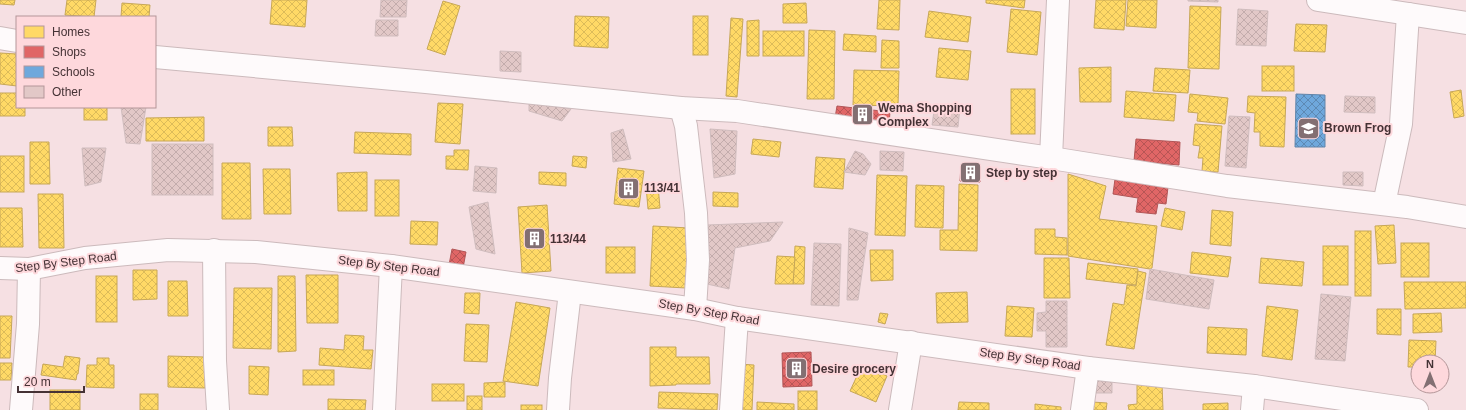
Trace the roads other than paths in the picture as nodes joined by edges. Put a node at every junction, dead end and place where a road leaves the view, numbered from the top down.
1 (1058, 0) edge
2 (1318, 0) edge
3 (1408, 14) junction
4 (1466, 23) edge
5 (0, 38) edge
6 (16, 41) edge
7 (156, 57) edge
8 (681, 108) junction
9 (1051, 158) junction
10 (1384, 204) junction
11 (1466, 217) edge
12 (214, 250) junction
13 (391, 266) junction
14 (0, 268) edge
15 (29, 269) junction
16 (570, 292) junction
17 (695, 309) junction
18 (737, 318) junction
19 (911, 342) junction
20 (1088, 368) junction
21 (1254, 386) junction
22 (21, 410) edge
23 (218, 410) edge
24 (384, 410) edge
25 (558, 410) edge
26 (732, 410) edge
27 (900, 410) edge
28 (1082, 410) edge
29 (1252, 410) edge
30 (1417, 410) edge

1 - 9 street
2 - 3 street
3 - 4 street
3 - 10 street
5 - 6 street
7 - 8 street
8 - 9 street
8 - 17 street
9 - 10 street
10 - 11 street
12 - 13 street, Step By Step Road
12 - 15 street, Step By Step Road
12 - 23 street
13 - 16 street, Step By Step Road
13 - 24 street
14 - 15 street, Step By Step Road
15 - 22 street
16 - 17 street, Step By Step Road
16 - 25 street
17 - 18 street, Step By Step Road
18 - 19 street, Step By Step Road
18 - 26 street
19 - 20 street, Step By Step Road
19 - 27 street
20 - 21 street, Step By Step Road
20 - 28 street
21 - 29 street
21 - 30 street, Step By Step Road

